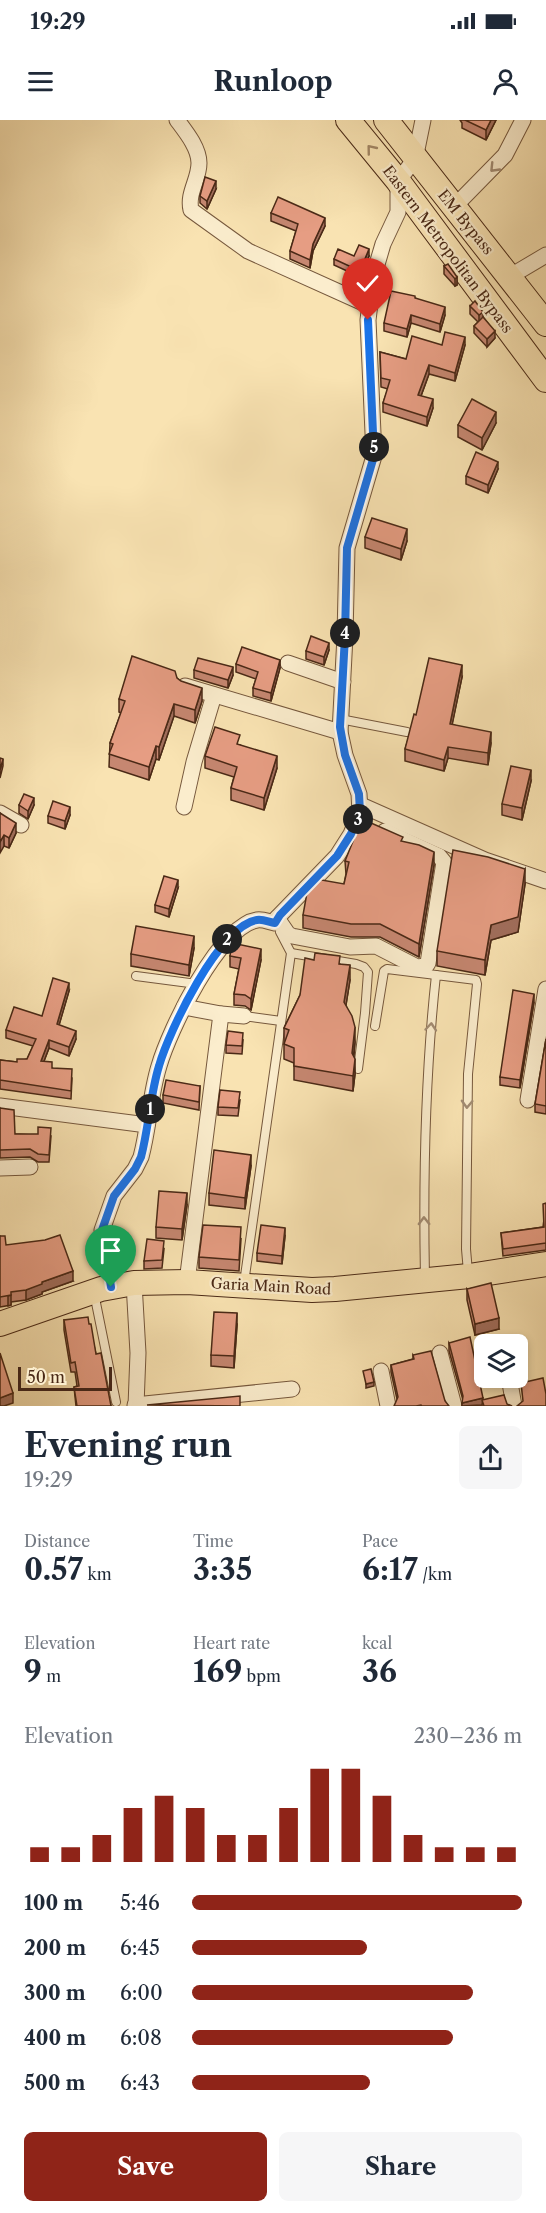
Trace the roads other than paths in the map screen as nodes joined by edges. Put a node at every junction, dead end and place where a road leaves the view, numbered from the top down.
1 (177, 120) edge
2 (348, 120) edge
3 (386, 120) edge
4 (423, 120) edge
5 (523, 120) edge
6 (415, 159) junction
7 (398, 182) junction
8 (454, 207) junction
9 (546, 255) edge
10 (509, 277) junction
11 (370, 306) junction
12 (545, 320) edge
13 (546, 380) edge
14 (288, 663) dead end
15 (342, 682) junction
16 (184, 686) edge
17 (214, 695) junction
18 (340, 726) junction
19 (407, 732) edge
20 (184, 807) dead end
21 (360, 812) junction
22 (0, 813) edge
23 (21, 825) dead end
24 (546, 881) edge
25 (276, 921) junction
26 (291, 953) junction
27 (436, 975) junction
28 (136, 976) dead end
29 (197, 984) junction
30 (546, 989) edge
31 (184, 1007) junction
32 (221, 1014) junction
33 (244, 1016) joint
34 (281, 1021) junction
35 (375, 1026) dead end
36 (541, 1046) edge
37 (358, 1069) dead end
38 (528, 1100) dead end
39 (0, 1106) edge
40 (147, 1125) junction
41 (30, 1167) dead end
42 (0, 1168) edge
43 (546, 1264) edge
44 (469, 1276) junction
45 (424, 1280) junction
46 (187, 1282) junction
47 (244, 1286) junction
48 (113, 1287) junction
49 (0, 1324) edge
50 (440, 1353) dead end
51 (381, 1371) dead end
52 (511, 1388) edge
53 (292, 1389) dead end
54 (116, 1402) dead end
55 (135, 1405) edge
56 (388, 1406) edge
57 (454, 1406) edge
58 (514, 1406) edge

1 - 11 street
7 -> 2 main road, Eastern Metropolitan Bypass
3 - 6 main road, EM Bypass
4 - 6 street
5 -> 8 street
6 - 7 street
6 - 8 main road, EM Bypass
7 - 11 street
7 - 13 main road, Eastern Metropolitan Bypass
8 - 10 main road, EM Bypass
9 - 10 street
10 - 12 main road, EM Bypass
11 - 15 street
14 - 15 street
15 - 18 street
16 - 17 street
17 - 18 street
17 - 20 street
18 - 19 lane
18 - 21 street
21 - 24 street
21 - 25 street
21 - 25 street
22 - 23 street
25 - 26 lane
25 - 29 street
26 - 34 lane
26 - 37 lane
27 - 35 lane
27 -> 44 lane
45 -> 27 lane
28 - 29 lane
29 - 31 street
30 - 36 street
31 - 32 street
31 - 40 street
32 - 33 street
32 - 46 street
33 - 34 lane
34 - 47 lane
36 - 38 street
39 - 40 street
40 - 48 street
41 - 42 street
43 - 44 main road, Garia Main Road
44 - 45 main road, Garia Main Road
45 - 47 main road, Garia Main Road
46 - 47 main road, Garia Main Road
46 - 48 main road, Garia Main Road
48 - 49 main road, Garia Main Road
48 - 54 lane
48 - 55 street
50 - 57 street
51 - 56 street
52 - 58 street
53 - 55 street

